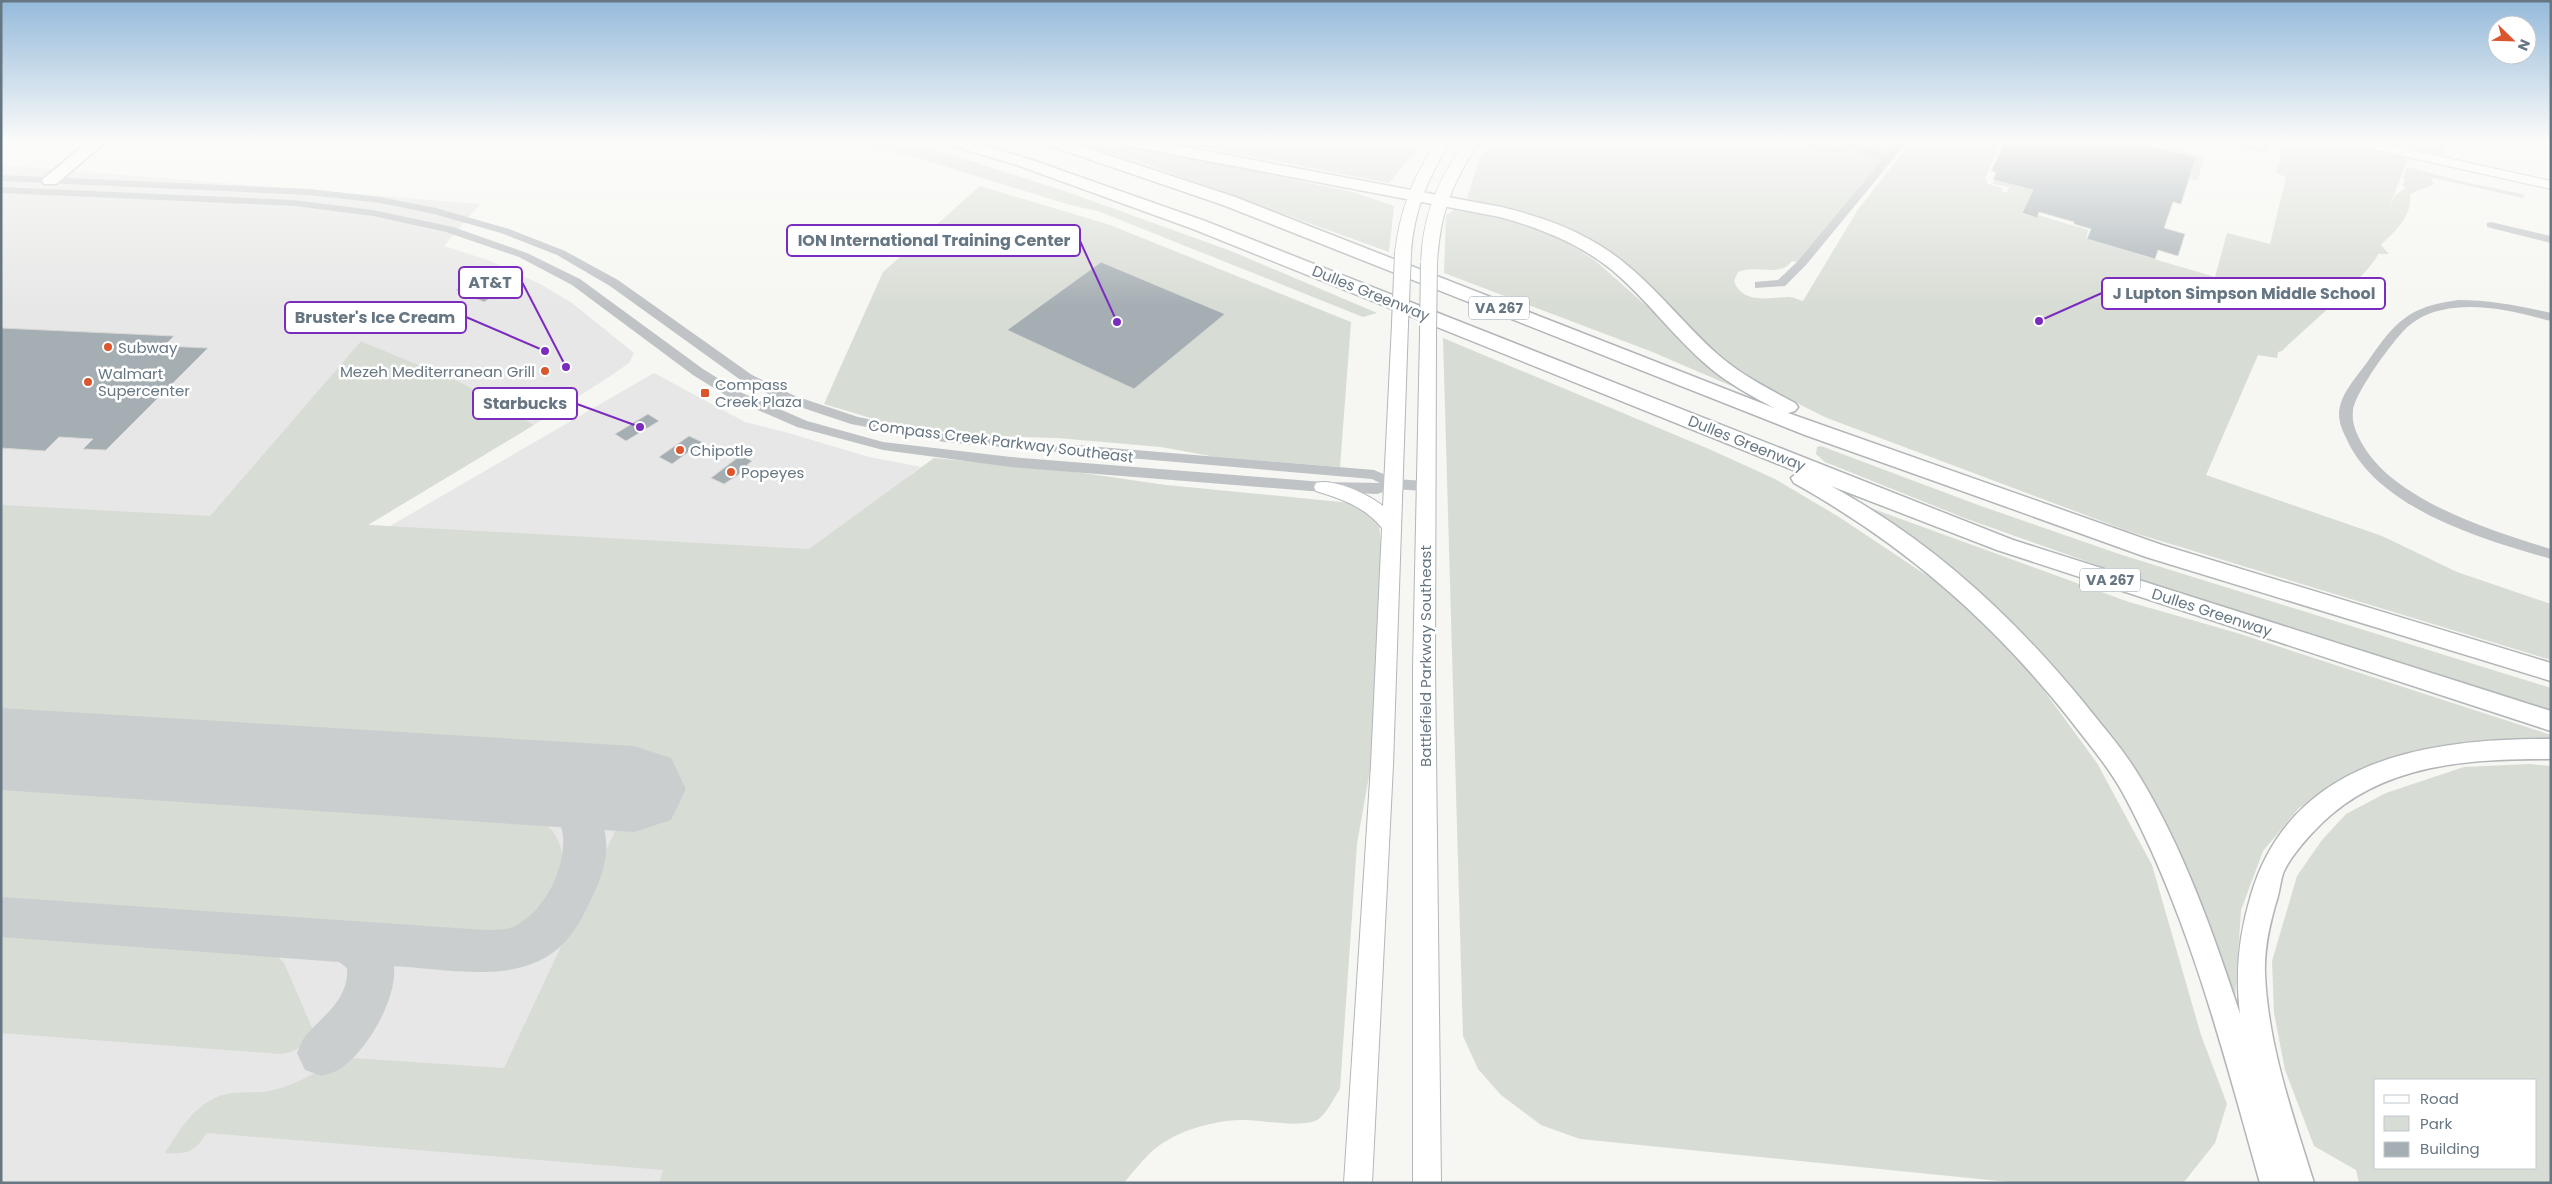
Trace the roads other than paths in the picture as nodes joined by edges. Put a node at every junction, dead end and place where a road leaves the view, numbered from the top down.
1 (150, 196) edge
2 (347, 196) edge
3 (1120, 196) edge
4 (1215, 196) edge
5 (1412, 196) edge
6 (1414, 196) edge
7 (1439, 196) edge
8 (1857, 196) edge
9 (1437, 200) junction
10 (2491, 225) dead end
11 (2551, 240) edge
12 (1759, 285) dead end
13 (2551, 317) edge
14 (1678, 414) junction
15 (1947, 478) junction
16 (1393, 484) junction
17 (1425, 486) junction
18 (1323, 487) junction
19 (1392, 527) junction
20 (2551, 554) edge
21 (2551, 672) edge
22 (2551, 721) edge
23 (2551, 749) edge
24 (1358, 1183) edge
25 (1427, 1183) edge
26 (2276, 1183) edge
27 (2298, 1183) edge

1 - 18 street, Compass Creek Parkway Southeast
2 - 16 street, Compass Creek Parkway Southeast
3 - 14 highway, Dulles Greenway / VA 267
4 - 15 highway, VA 267
5 - 16 main road, bridge
6 - 9 highway
7 - 9 main road, Battlefield Parkway Southeast
8 - 12 street
9 - 15 highway
9 - 17 main road, Battlefield Parkway Southeast, bridge
10 - 11 street
13 - 20 street
14 - 22 highway, Dulles Greenway / VA 267
14 - 26 highway
15 - 21 highway, VA 267
16 - 17 street, Compass Creek Parkway Southeast
16 - 18 street, Compass Creek Parkway Southeast
16 - 19 main road
17 - 25 main road, Battlefield Parkway Southeast
18 - 19 main road
19 - 24 main road
23 - 27 highway

